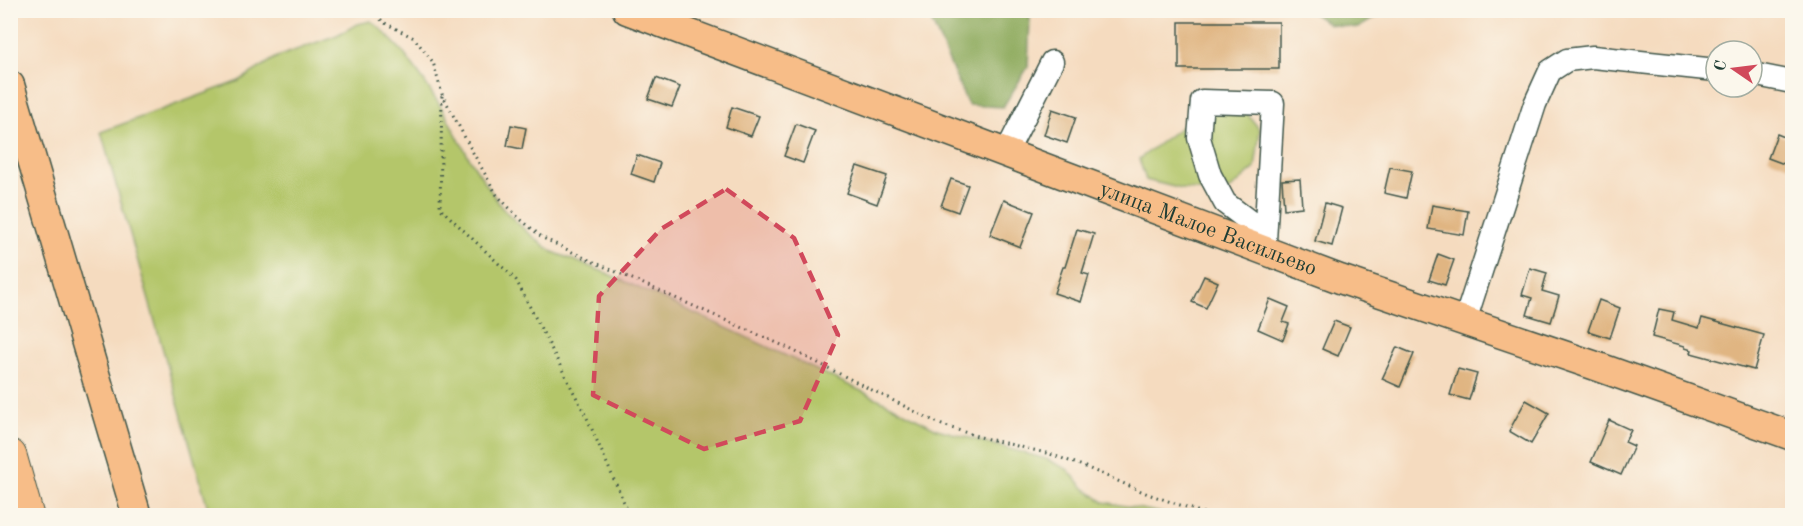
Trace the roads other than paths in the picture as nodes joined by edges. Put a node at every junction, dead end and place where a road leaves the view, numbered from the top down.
1 (627, 10) edge
2 (1052, 62) dead end
3 (1704, 69) edge
4 (1764, 76) edge
5 (1792, 82) edge
6 (10, 85) edge
7 (1006, 153) junction
8 (1264, 242) junction
9 (1466, 321) junction
10 (1792, 436) edge
11 (10, 456) edge
12 (27, 516) edge
13 (137, 516) edge

1 - 7 main road, улица Малое Васильево
2 - 7 lane
3 - 9 lane
4 - 5 lane
6 - 13 main road
7 - 8 main road, улица Малое Васильево
8 - 8 lane
8 - 9 main road, улица Малое Васильево
9 - 10 main road, улица Малое Васильево
11 - 12 highway

